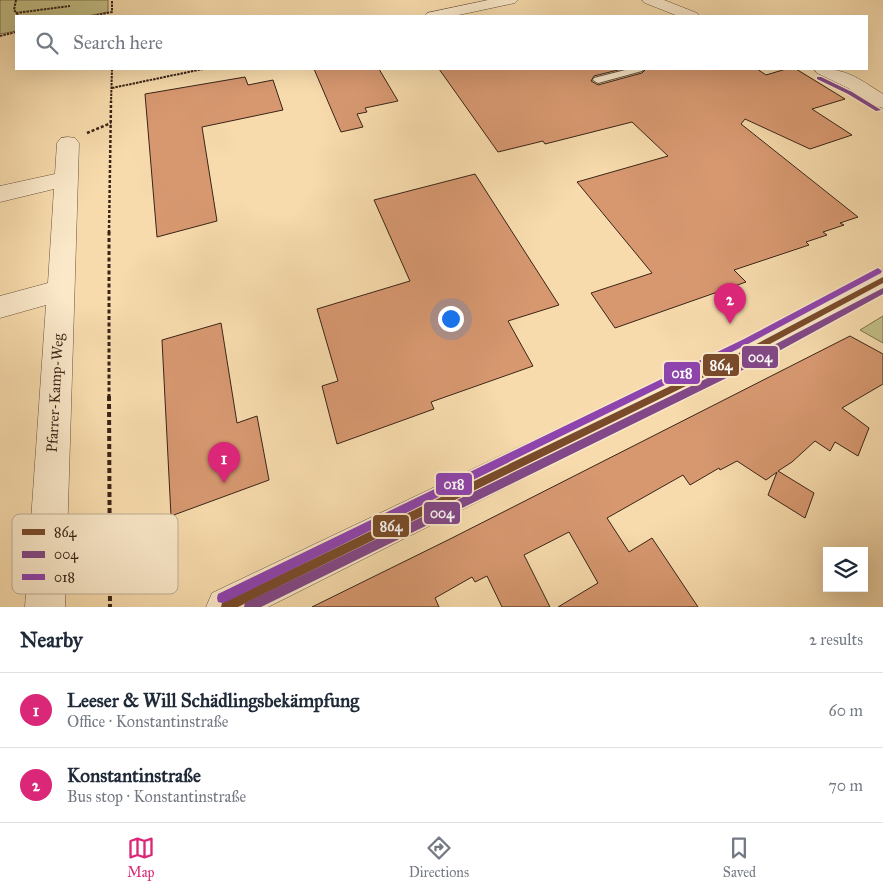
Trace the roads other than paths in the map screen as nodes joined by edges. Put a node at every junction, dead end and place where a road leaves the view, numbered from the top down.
1 (510, 0) edge
2 (650, 0) edge
3 (438, 15) edge
4 (688, 15) edge
5 (635, 70) edge
6 (825, 70) edge
7 (598, 80) dead end
8 (883, 102) edge
9 (68, 143) road end
10 (66, 179) junction
11 (0, 194) edge
12 (883, 280) edge
13 (61, 290) junction
14 (0, 307) edge
15 (49, 514) edge
16 (45, 594) edge
17 (44, 607) edge
18 (226, 607) edge

1 - 3 street
2 - 4 street
5 - 7 lane
6 - 8 street
9 - 10 street, Pfarrer-Kamp-Weg
10 - 11 street
10 - 13 street, Pfarrer-Kamp-Weg
12 - 18 street
13 - 14 street
13 - 15 street, Pfarrer-Kamp-Weg
16 - 17 street, Pfarrer-Kamp-Weg

